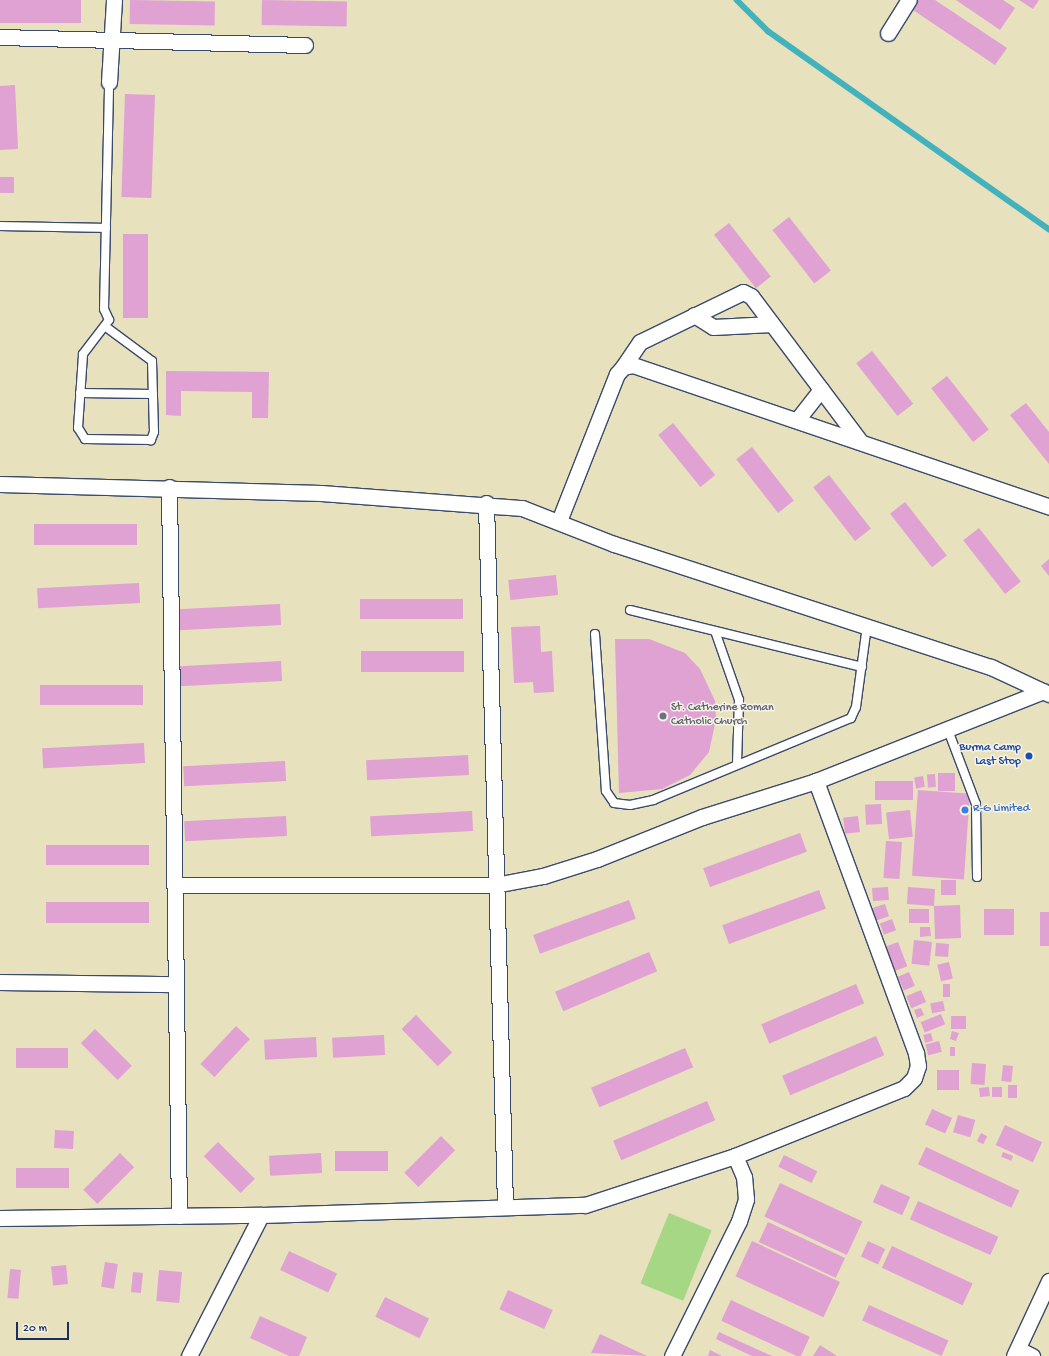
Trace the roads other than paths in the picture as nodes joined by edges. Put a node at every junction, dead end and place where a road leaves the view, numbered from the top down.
1 (114, 0) edge
2 (909, 0) edge
3 (888, 34) dead end
4 (0, 38) edge
5 (111, 41) junction
6 (305, 45) dead end
7 (109, 82) joint
8 (0, 226) edge
9 (106, 228) junction
10 (694, 315) junction
11 (772, 324) junction
12 (106, 327) junction
13 (623, 367) junction
14 (821, 389) junction
15 (80, 393) junction
16 (153, 394) junction
17 (797, 420) junction
18 (860, 441) junction
19 (0, 484) edge
20 (169, 487) junction
21 (486, 503) junction
22 (1049, 507) edge
23 (559, 521) junction
24 (630, 610) dead end
25 (868, 626) junction
26 (715, 631) junction
27 (595, 634) dead end
28 (862, 667) junction
29 (1046, 693) edge
30 (948, 730) junction
31 (737, 764) junction
32 (816, 781) junction
33 (977, 877) dead end
34 (176, 885) junction
35 (495, 885) junction
36 (0, 982) edge
37 (173, 984) junction
38 (735, 1156) junction
39 (505, 1206) junction
40 (261, 1215) junction
41 (179, 1216) junction
42 (0, 1218) edge
43 (1049, 1281) edge
44 (1016, 1352) edge
45 (189, 1356) edge
46 (672, 1356) edge
47 (1032, 1356) edge

1 - 5 street
2 - 3 street
4 - 5 street
5 - 6 street
5 - 7 street
7 - 9 lane
8 - 9 lane
9 - 12 lane
10 - 11 street
10 - 11 street
10 - 13 street
11 - 14 street
12 - 15 lane
12 - 16 lane
13 - 17 street
13 - 23 street
14 - 17 street
14 - 18 street
15 - 16 lane
15 - 16 lane
17 - 18 street
18 - 22 street
19 - 20 street
20 - 21 street
20 - 34 street
21 - 23 street
21 - 35 street
23 - 25 street
24 - 26 lane
25 - 28 lane
25 - 29 street
26 - 28 lane
26 - 31 lane
27 - 31 lane
28 - 31 lane
29 - 30 street
30 - 32 street
30 - 33 lane
32 - 35 street
32 - 38 street
34 - 35 street
34 - 37 street
35 - 39 street
36 - 37 street
37 - 41 street
38 - 39 street
38 - 46 street
39 - 40 street
40 - 41 street
40 - 45 street
41 - 42 street
43 - 44 street
44 - 47 street

